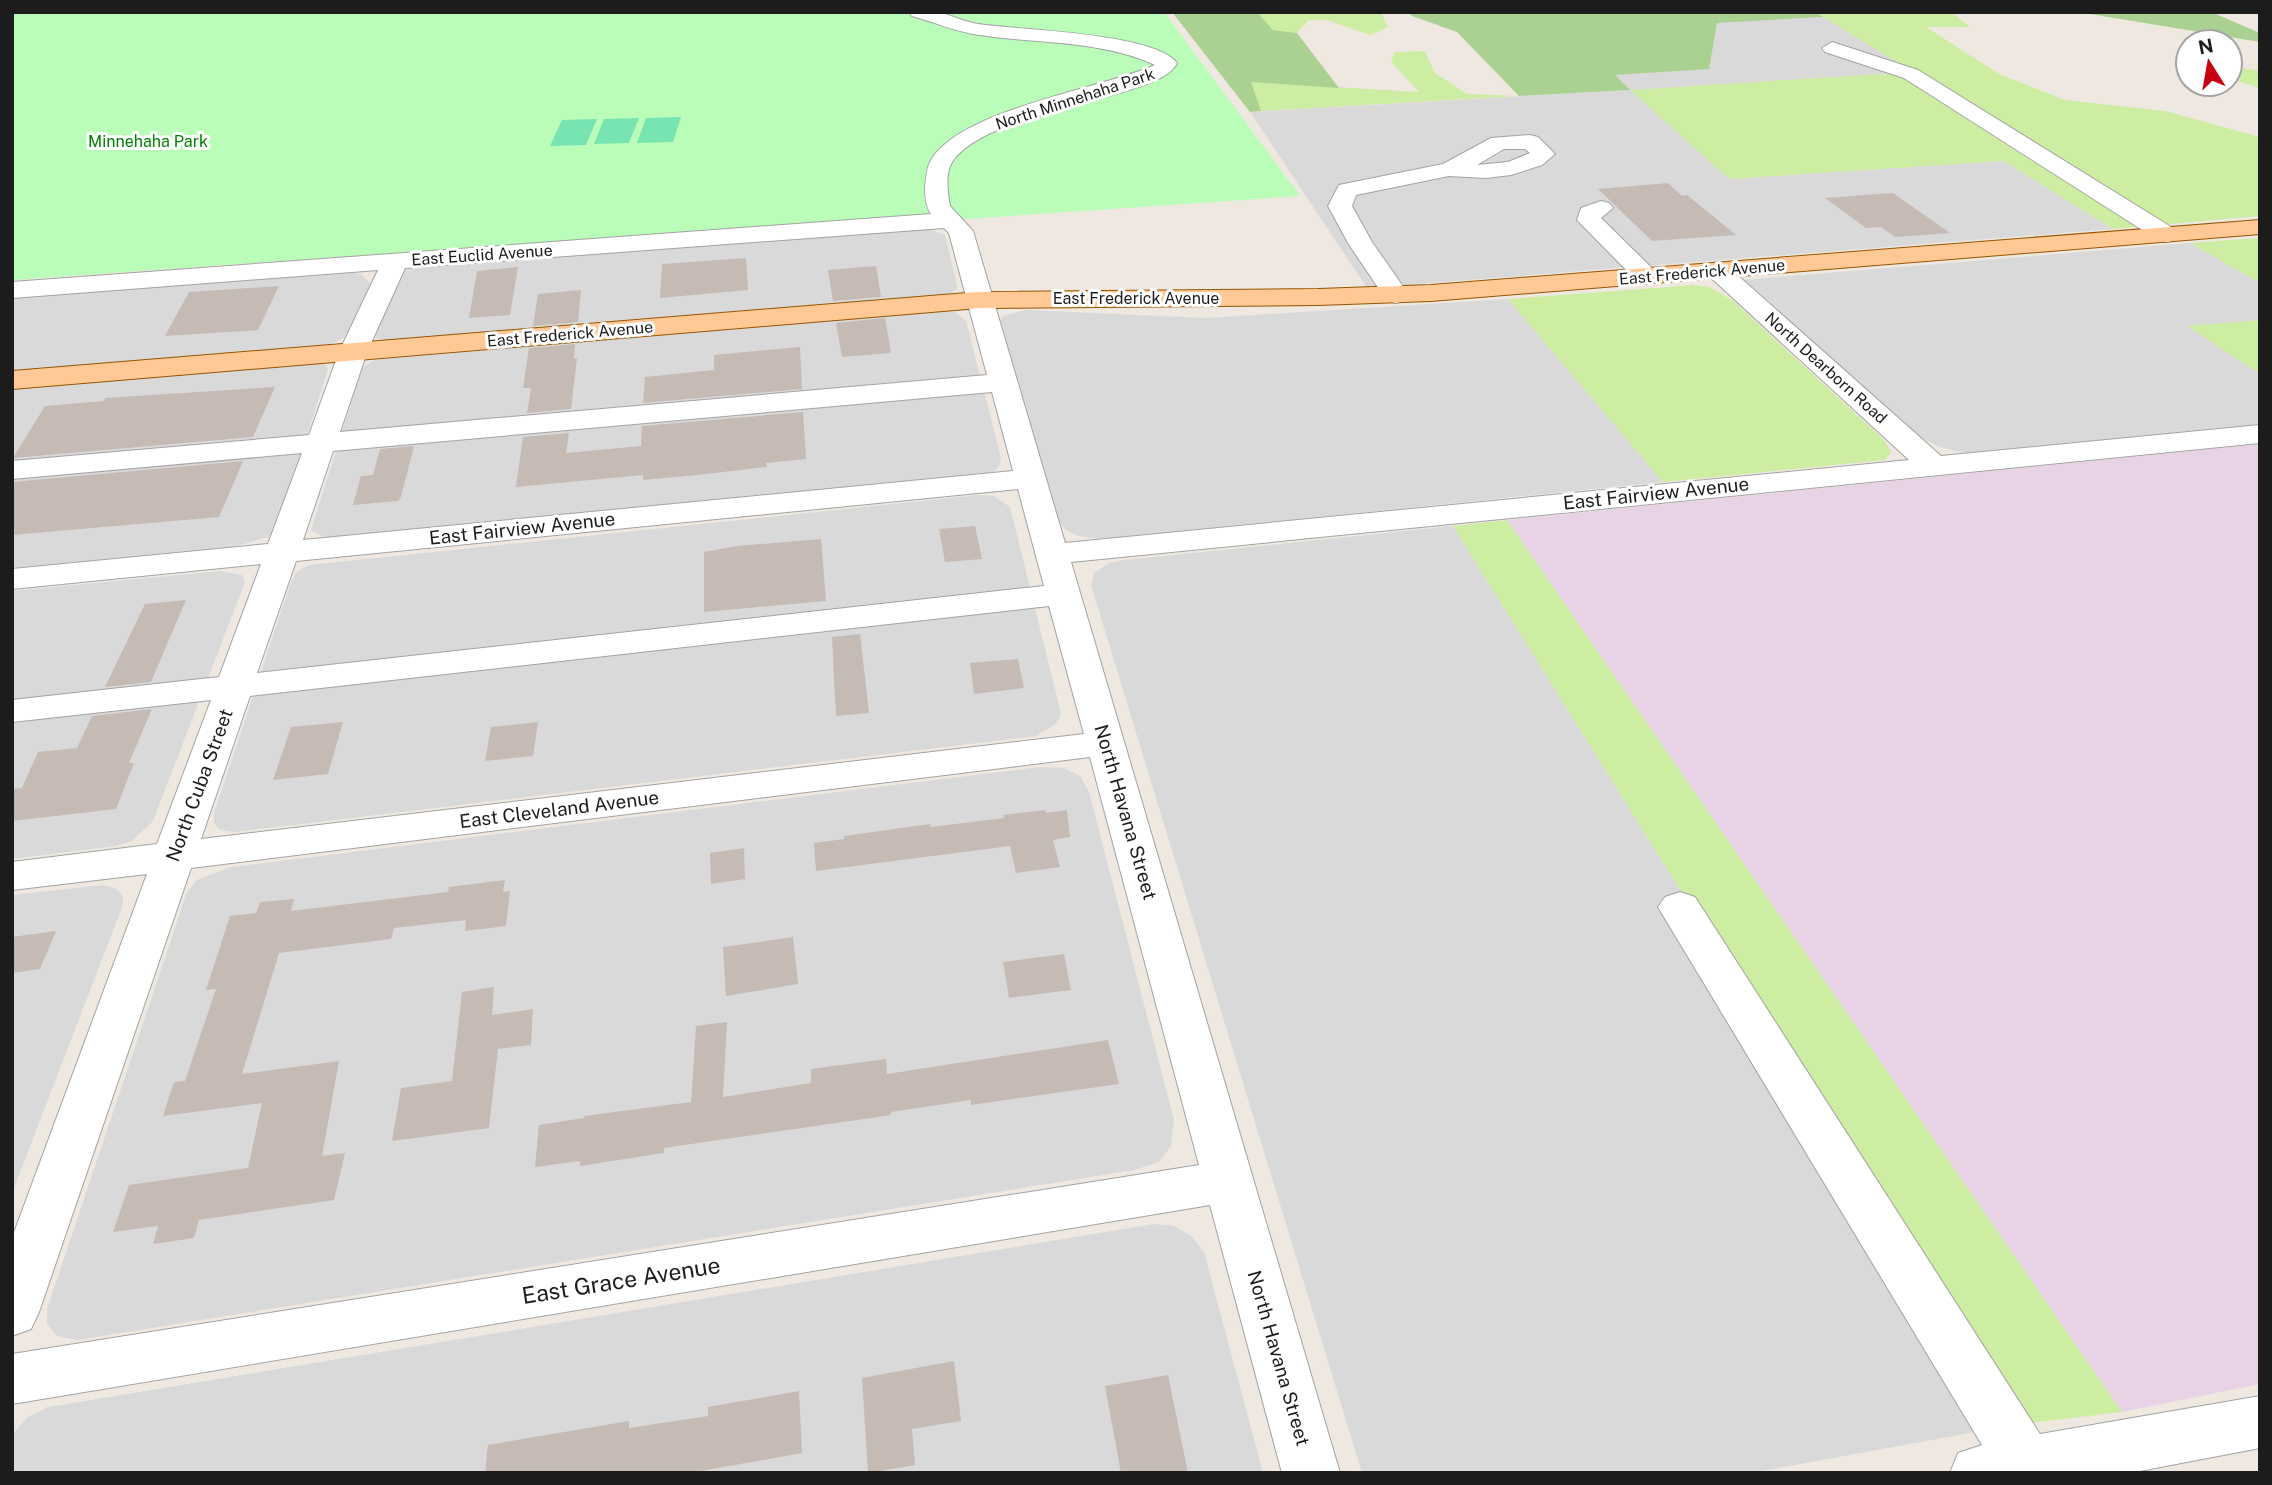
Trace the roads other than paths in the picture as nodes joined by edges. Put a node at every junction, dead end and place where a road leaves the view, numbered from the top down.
1 (918, 12) edge
2 (1832, 48) dead end
3 (943, 159) joint
4 (1449, 169) dead end
5 (1601, 208) dead end
6 (951, 220) junction
7 (2260, 228) edge
8 (2167, 235) junction
9 (395, 262) junction
10 (1717, 271) junction
11 (1646, 276) junction
12 (12, 290) edge
13 (1396, 295) junction
14 (979, 300) junction
15 (353, 352) junction
16 (12, 380) edge
17 (1004, 382) junction
18 (2260, 434) edge
19 (322, 444) junction
20 (1934, 466) junction
21 (12, 470) edge
22 (1031, 478) junction
23 (284, 552) junction
24 (1053, 554) junction
25 (12, 579) edge
26 (1065, 594) junction
27 (234, 687) junction
28 (12, 710) edge
29 (1107, 743) junction
30 (173, 857) junction
31 (12, 876) edge
32 (1680, 907) dead end
33 (1229, 1181) junction
34 (12, 1312) edge
35 (12, 1380) edge
36 (2260, 1422) edge
37 (2003, 1468) edge
38 (1311, 1473) edge

1 - 3 street, North Minnehaha Park
2 - 8 street
3 - 6 street, North Havana Street
4 - 13 street
5 - 11 street
6 - 9 street, East Euclid Avenue
6 - 14 street, North Havana Street
7 - 8 main road, East Frederick Avenue
8 - 10 main road, East Frederick Avenue
9 - 12 street, East Euclid Avenue
9 - 15 street, North Cuba Street
10 - 11 main road, East Frederick Avenue
10 - 20 street, North Dearborn Road
11 - 13 main road, East Frederick Avenue
13 - 14 main road, East Frederick Avenue
14 - 15 main road, East Frederick Avenue
14 - 17 street, North Havana Street
15 - 16 main road, East Frederick Avenue
15 - 19 street, North Cuba Street
17 - 19 street
17 - 22 street, North Havana Street
18 - 20 street, East Fairview Avenue
19 - 21 street
19 - 23 street, North Cuba Street
20 - 24 street, East Fairview Avenue
22 - 23 street, East Fairview Avenue
22 - 24 street, North Havana Street
23 - 25 street, East Fairview Avenue
23 - 27 street, North Cuba Street
24 - 26 street, North Havana Street
26 - 27 street
26 - 29 street, North Havana Street
27 - 28 street
27 - 30 street, North Cuba Street
29 - 30 street, East Cleveland Avenue
29 - 33 street, North Havana Street
30 - 31 street, East Cleveland Avenue
30 - 34 street, North Cuba Street
32 - 37 street
33 - 35 street, East Grace Avenue
33 - 38 street, North Havana Street
36 - 37 street

